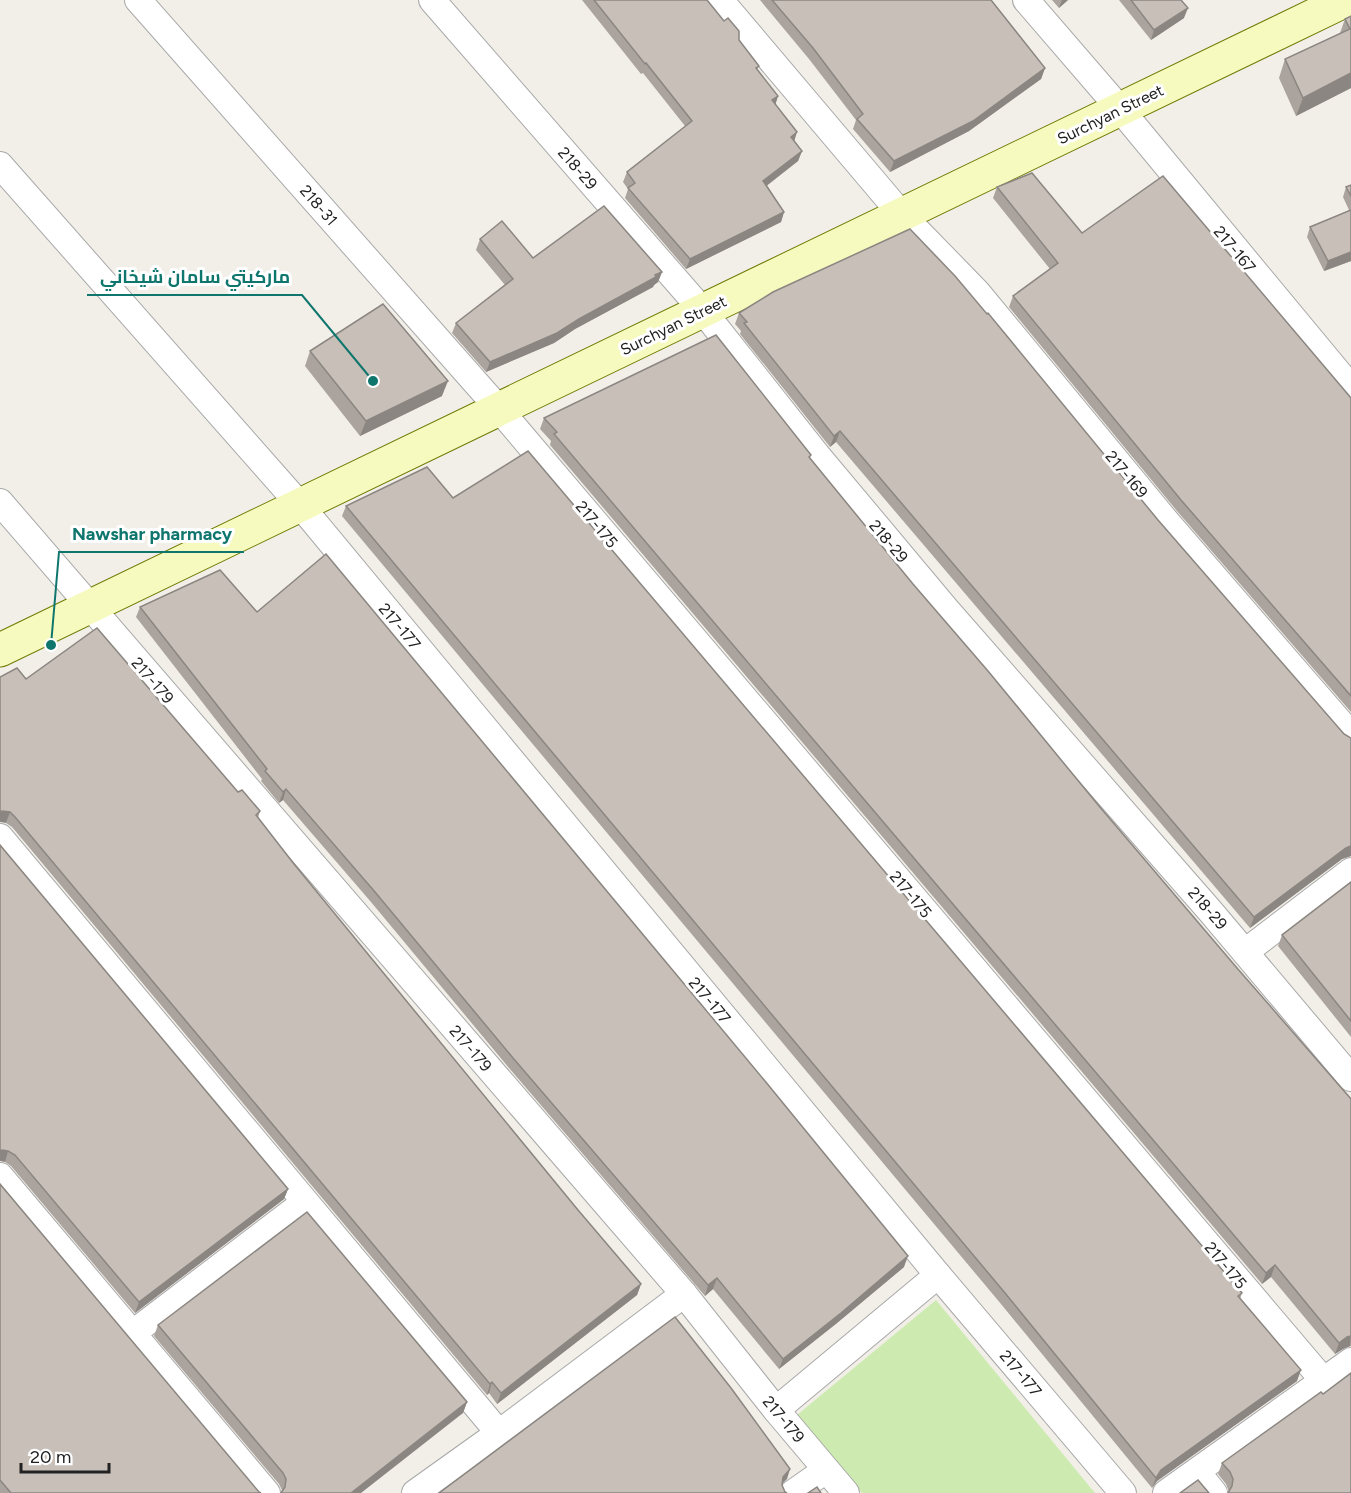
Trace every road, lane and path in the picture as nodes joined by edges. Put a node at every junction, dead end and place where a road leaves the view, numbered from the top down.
1 (138, 0) edge
2 (432, 0) edge
3 (720, 0) edge
4 (1026, 0) edge
5 (1326, 4) edge
6 (1120, 109) junction
7 (0, 165) edge
8 (902, 215) junction
9 (703, 311) junction
10 (1351, 388) edge
11 (499, 409) junction
12 (0, 502) edge
13 (300, 505) junction
14 (90, 607) junction
15 (0, 651) edge
16 (1351, 735) edge
17 (0, 837) edge
18 (1351, 871) edge
19 (1245, 952) junction
20 (1351, 1078) edge
21 (0, 1176) edge
22 (305, 1202) junction
23 (938, 1275) junction
24 (684, 1294) junction
25 (132, 1333) junction
26 (1351, 1361) edge
27 (1323, 1380) junction
28 (776, 1410) junction
29 (499, 1433) junction
30 (826, 1470) junction
31 (1197, 1472) junction
32 (267, 1493) edge
33 (416, 1493) edge
34 (793, 1493) edge
35 (846, 1493) edge
36 (1122, 1493) edge
37 (1166, 1493) edge
38 (1214, 1493) edge

1 - 11 street, 218-31
2 - 9 street, 218-29
3 - 8 street, 217-169
4 - 6 street, 217-167
5 - 6 street, Surchyan Street
6 - 8 street, Surchyan Street
6 - 10 street, 217-167
7 - 13 street, 217-177
8 - 9 street, Surchyan Street
8 - 16 street, 217-169
9 - 11 street, Surchyan Street
9 - 19 street, 218-29
11 - 13 street, Surchyan Street
11 - 27 street, 217-175
12 - 14 street, 217-179
13 - 14 street, Surchyan Street
13 - 23 street, 217-177
14 - 15 street, Surchyan Street
14 - 24 street, 217-179
17 - 22 street
18 - 19 street
19 - 20 street, 218-29
21 - 25 street
22 - 25 street
22 - 29 street
23 - 28 street
23 - 36 street, 217-177
24 - 28 street, 217-179
24 - 29 street
25 - 32 street
26 - 27 street
27 - 31 street
28 - 30 street, 217-179
29 - 33 street
30 - 34 street
30 - 35 street, 217-179
31 - 37 street
31 - 38 street

